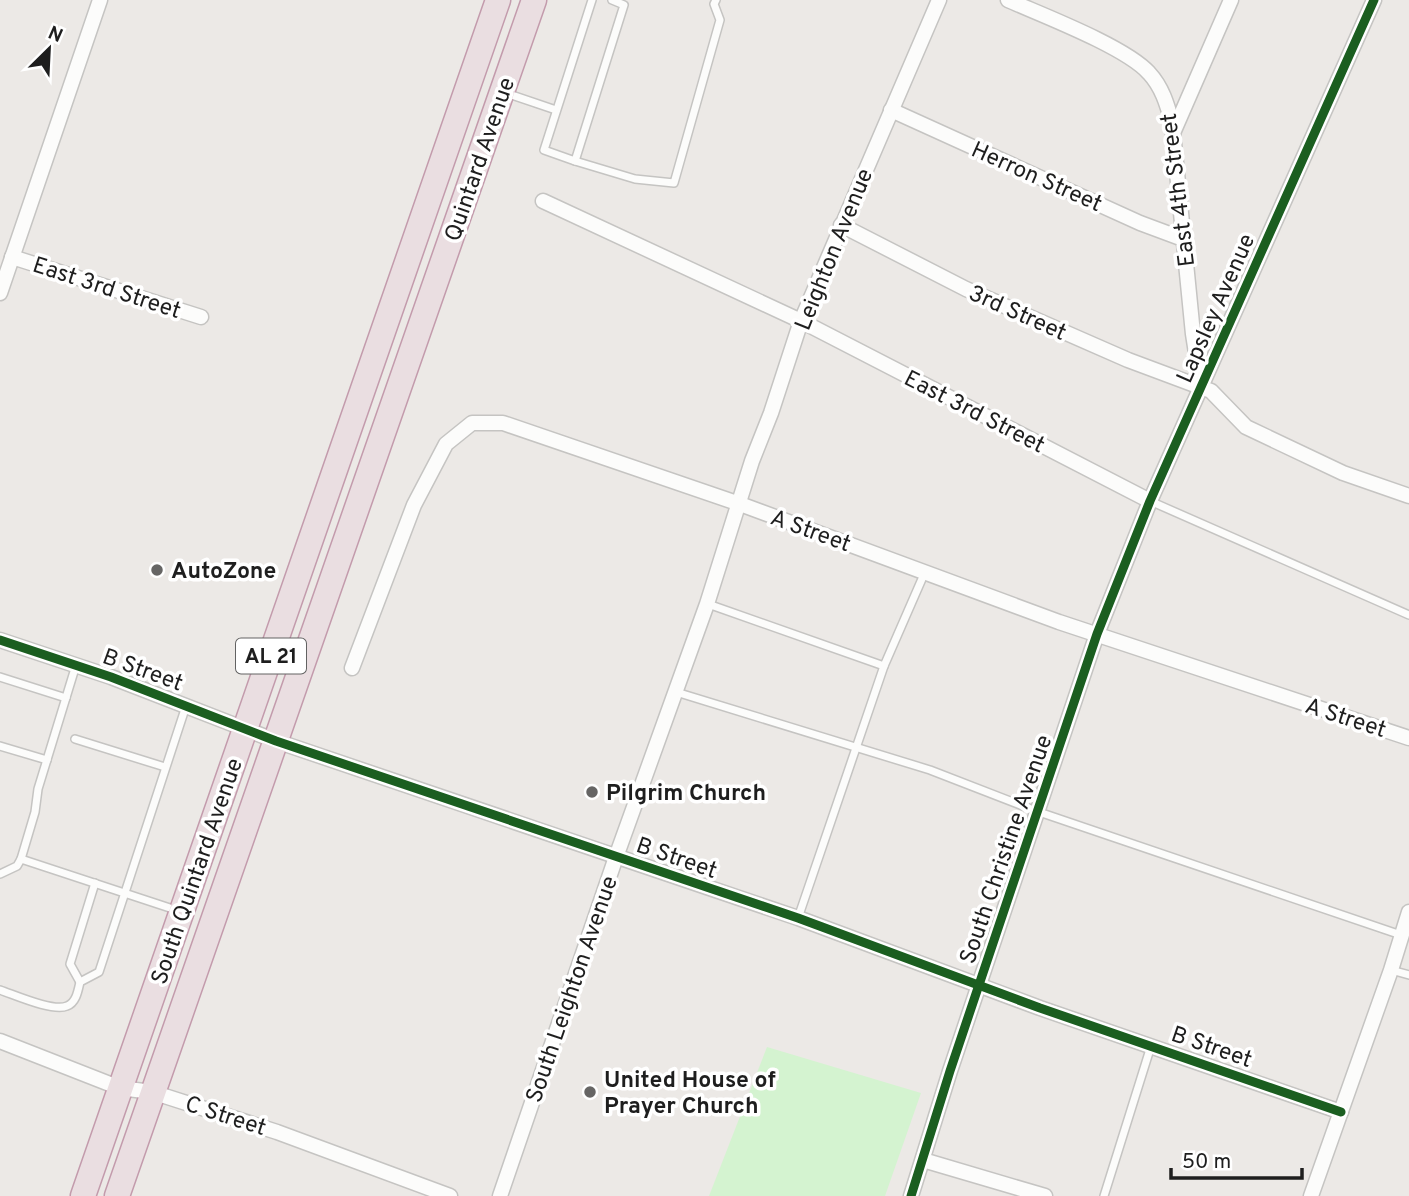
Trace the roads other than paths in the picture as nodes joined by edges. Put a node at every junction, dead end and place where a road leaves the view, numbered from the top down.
1 (100, 0) edge
2 (498, 0) edge
3 (534, 0) edge
4 (592, 0) edge
5 (612, 0) edge
6 (716, 0) edge
7 (939, 0) edge
8 (1008, 0) edge
9 (1231, 0) edge
10 (1374, 0) edge
11 (502, 91) junction
12 (556, 110) junction
13 (891, 110) junction
14 (1173, 133) junction
15 (575, 161) junction
16 (543, 201) dead end
17 (841, 225) junction
18 (1183, 239) junction
19 (12, 257) junction
20 (0, 293) edge
21 (391, 307) joint
22 (201, 317) dead end
23 (424, 318) joint
24 (802, 321) junction
25 (1201, 387) junction
26 (1409, 496) edge
27 (1150, 501) junction
28 (740, 504) junction
29 (925, 571) junction
30 (707, 604) junction
31 (1409, 615) edge
32 (1097, 634) junction
33 (0, 640) edge
34 (76, 665) junction
35 (884, 666) junction
36 (352, 668) dead end
37 (0, 677) edge
38 (675, 691) junction
39 (66, 698) junction
40 (186, 706) junction
41 (244, 727) junction
42 (1409, 738) edge
43 (75, 739) dead end
44 (276, 741) junction
45 (0, 746) edge
46 (856, 746) junction
47 (47, 760) junction
48 (165, 767) junction
49 (1036, 811) junction
50 (616, 857) junction
51 (21, 859) junction
52 (0, 874) edge
53 (95, 883) junction
54 (123, 893) junction
55 (183, 912) junction
56 (1409, 912) edge
57 (798, 918) junction
58 (1402, 935) junction
59 (1391, 970) junction
60 (1409, 975) edge
61 (80, 982) junction
62 (979, 986) junction
63 (0, 990) edge
64 (0, 1041) edge
65 (1152, 1045) junction
66 (120, 1088) junction
67 (152, 1092) junction
68 (1341, 1112) junction
69 (923, 1160) junction
70 (83, 1196) edge
71 (117, 1196) edge
72 (450, 1196) edge
73 (500, 1196) edge
74 (911, 1196) edge
75 (1045, 1196) edge
76 (1104, 1196) edge
77 (1311, 1196) edge

1 - 19 street
2 - 21 highway, Quintard Avenue / AL 21
3 - 11 highway, Quintard Avenue / AL 21
4 - 12 lane
5 - 15 lane
6 - 15 lane
7 - 13 street, Leighton Avenue
8 - 14 street, East 4th Street
9 - 14 street
10 - 25 street, Lapsley Avenue
11 - 12 lane
11 - 23 highway, Quintard Avenue / AL 21
12 - 15 lane
13 - 17 street, Leighton Avenue
13 - 18 street, Herron Street
14 - 18 street, East 4th Street
16 - 24 street, East 3rd Street
17 - 24 street, Leighton Avenue
17 - 25 street, 3rd Street
18 - 25 street, East 4th Street
19 - 20 street
19 - 22 street, East 3rd Street
21 - 41 highway, South Quintard Avenue / AL 21
23 - 44 highway, South Quintard Avenue / AL 21
24 - 27 street, East 3rd Street
24 - 28 street, Leighton Avenue
25 - 26 street, 3rd Street
25 - 27 street, Lapsley Avenue
27 - 31 lane
27 - 32 street, Lapsley Avenue
28 - 29 street, A Street
28 - 30 street, South Leighton Avenue
28 - 36 street, A Street
29 - 32 street, A Street
29 - 35 lane
30 - 35 lane
30 - 38 street, South Leighton Avenue
32 - 42 street, A Street
32 - 49 street, South Christine Avenue
33 - 34 street, B Street
34 - 39 lane
34 - 40 street, B Street
35 - 46 lane
37 - 39 lane
38 - 46 lane
38 - 50 street, South Leighton Avenue
39 - 47 lane
40 - 41 street, B Street
40 - 48 lane
41 - 44 street, B Street
41 - 55 highway, South Quintard Avenue / AL 21
43 - 48 lane
44 - 50 street, B Street
44 - 67 highway, South Quintard Avenue / AL 21
45 - 47 lane
46 - 49 lane
46 - 57 lane
47 - 51 lane
48 - 54 lane
49 - 58 lane
49 - 62 street, South Christine Avenue
50 - 57 street, B Street
50 - 73 street, South Leighton Avenue
51 - 52 lane
51 - 53 lane
53 - 54 lane
53 - 61 lane
54 - 55 lane
54 - 61 lane
55 - 66 highway, South Quintard Avenue / AL 21
56 - 58 street
57 - 62 street, B Street
58 - 59 street
59 - 60 lane
59 - 68 street
61 - 63 lane
62 - 65 street, B Street
62 - 69 street, South Christine Avenue
64 - 66 street, C Street
65 - 68 street, B Street
65 - 76 lane
66 - 67 street, C Street
66 - 70 highway, South Quintard Avenue / AL 21
67 - 71 highway, South Quintard Avenue / AL 21
67 - 72 street, C Street
68 - 77 street
69 - 74 street, South Christine Avenue
69 - 75 street

